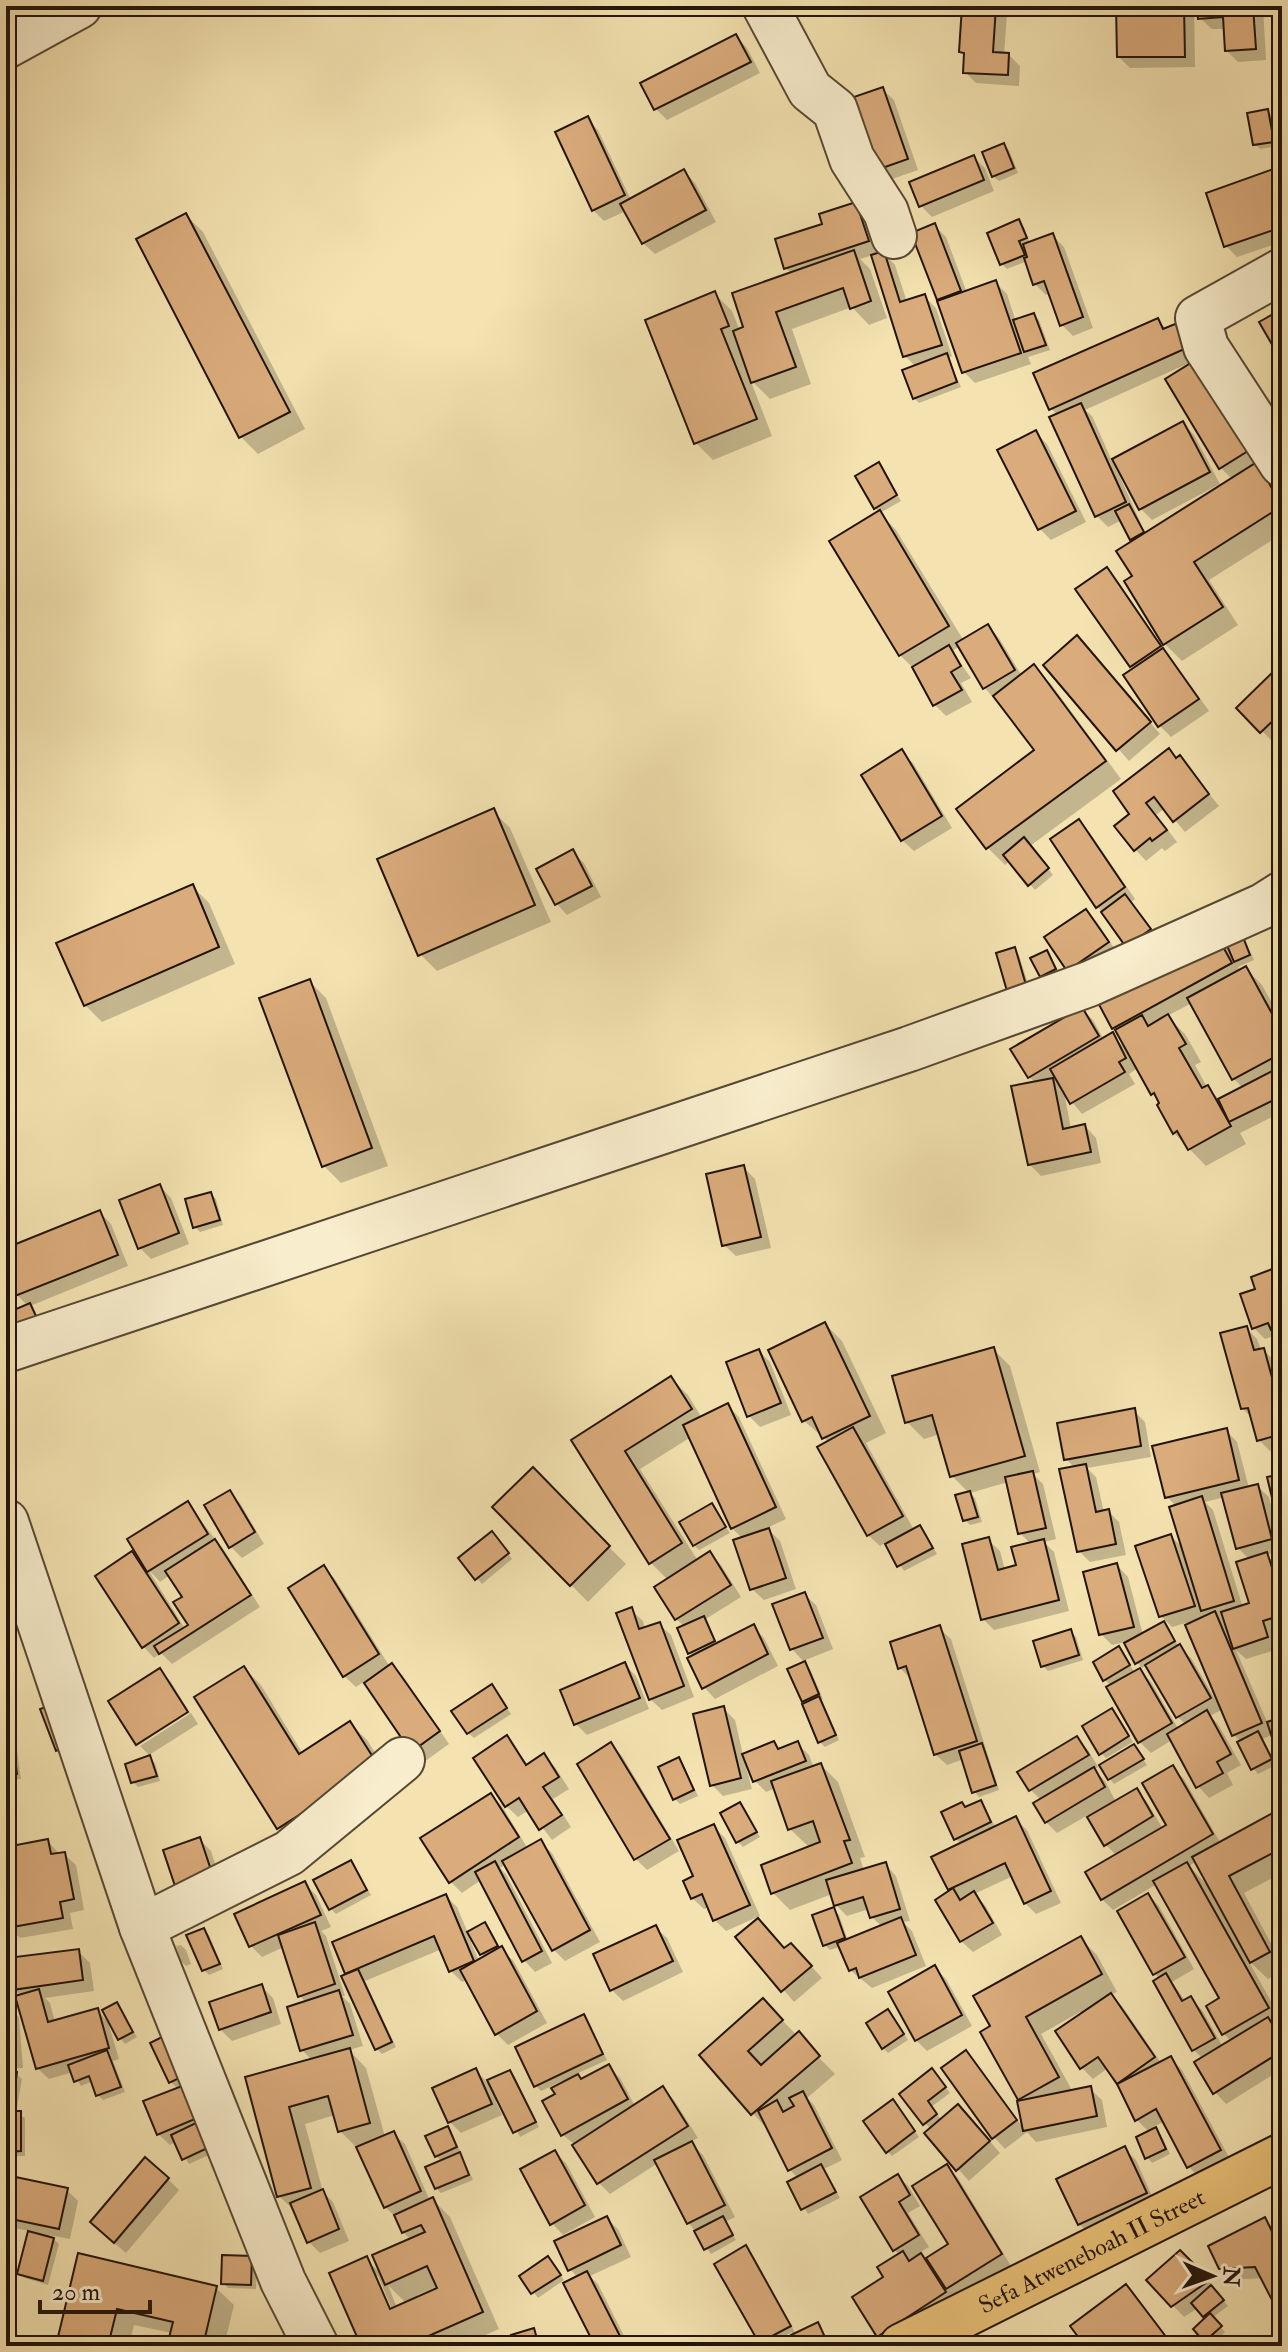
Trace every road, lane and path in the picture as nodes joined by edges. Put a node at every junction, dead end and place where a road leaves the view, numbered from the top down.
1 (79, 6) edge
2 (765, 6) edge
3 (6, 46) edge
4 (894, 236) dead end
5 (1282, 271) edge
6 (1282, 464) edge
7 (1282, 894) edge
8 (6, 1350) edge
9 (6, 1522) edge
10 (402, 1760) dead end
11 (142, 1927) junction
12 (1282, 2156) edge
13 (316, 2346) edge
14 (902, 2346) edge

1 - 3 street
2 - 4 street
5 - 6 street
7 - 8 street
9 - 11 street
10 - 11 street
11 - 13 street
12 - 14 main road, Sefa Atweneboah II Street

